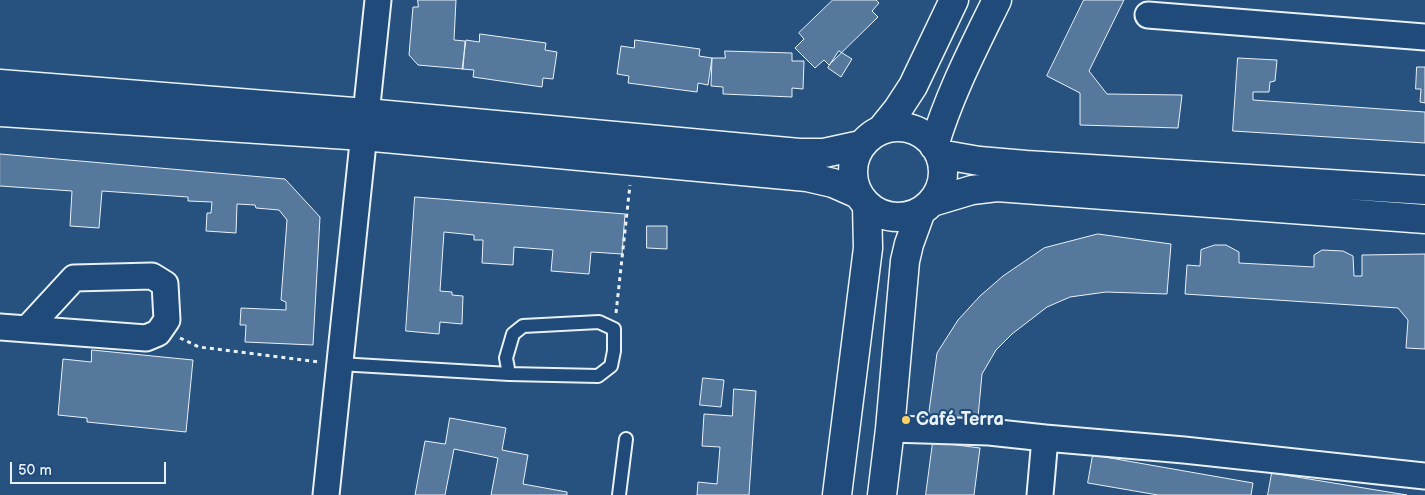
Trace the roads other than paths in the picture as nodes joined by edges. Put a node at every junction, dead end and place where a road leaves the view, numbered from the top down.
1 (378, 0) edge
2 (954, 0) edge
3 (998, 1) edge
4 (1148, 16) dead end
5 (1425, 37) edge
6 (0, 84) edge
7 (0, 112) edge
8 (365, 125) junction
9 (871, 138) junction
10 (936, 150) junction
11 (1425, 190) edge
12 (862, 200) junction
13 (926, 206) junction
14 (1425, 219) edge
15 (0, 327) edge
16 (26, 329) junction
17 (339, 364) junction
18 (509, 374) junction
19 (890, 429) junction
20 (1045, 438) junction
21 (626, 439) dead end
22 (1425, 476) edge
23 (326, 495) edge
24 (619, 495) edge
25 (837, 495) edge
26 (882, 495) edge
27 (1040, 495) edge

1 - 8 street
2 - 9 main road
3 - 10 main road
4 - 5 street
6 - 8 main road
7 - 8 main road
8 - 9 main road
8 - 12 main road
8 - 17 street
9 - 10 main road
9 - 12 main road
10 - 11 main road
10 - 13 main road
12 - 13 main road
12 - 25 main road
13 - 14 main road
13 - 19 main road
15 - 16 street
16 - 16 street
17 - 18 lane
17 - 23 street
18 - 18 lane
19 - 20 street
19 - 26 main road
20 - 22 street
20 - 27 street
21 - 24 lane

